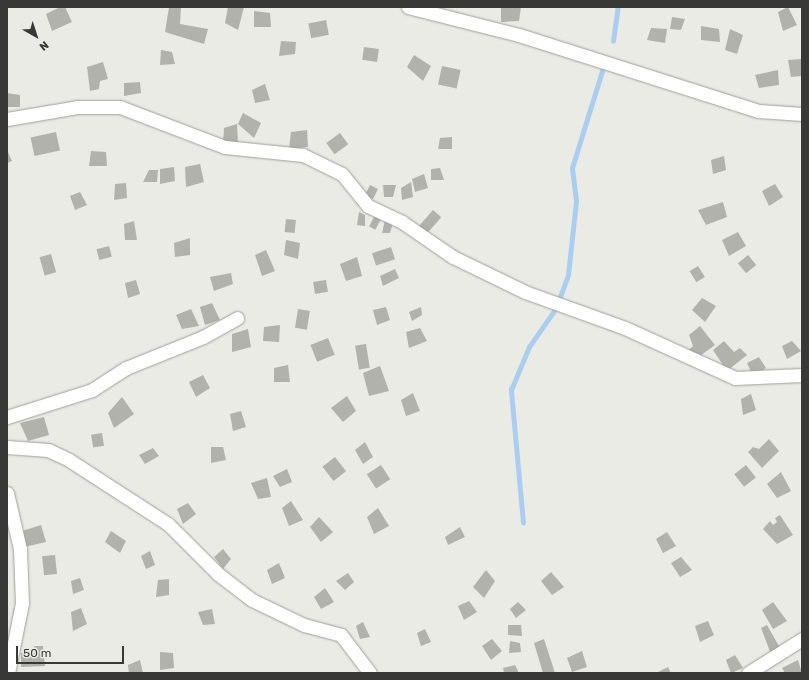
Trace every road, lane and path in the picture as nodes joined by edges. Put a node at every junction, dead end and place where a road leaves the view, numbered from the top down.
1 (408, 7) edge
2 (447, 12) edge
3 (802, 114) edge
4 (7, 119) edge
5 (237, 318) dead end
6 (802, 375) edge
7 (7, 417) edge
8 (7, 447) edge
9 (7, 493) edge
10 (802, 639) edge
11 (8, 673) edge
12 (370, 673) edge
13 (748, 673) edge

1 - 2 street
2 - 3 street
4 - 6 street
5 - 7 street
8 - 12 street
9 - 11 street
10 - 13 street

